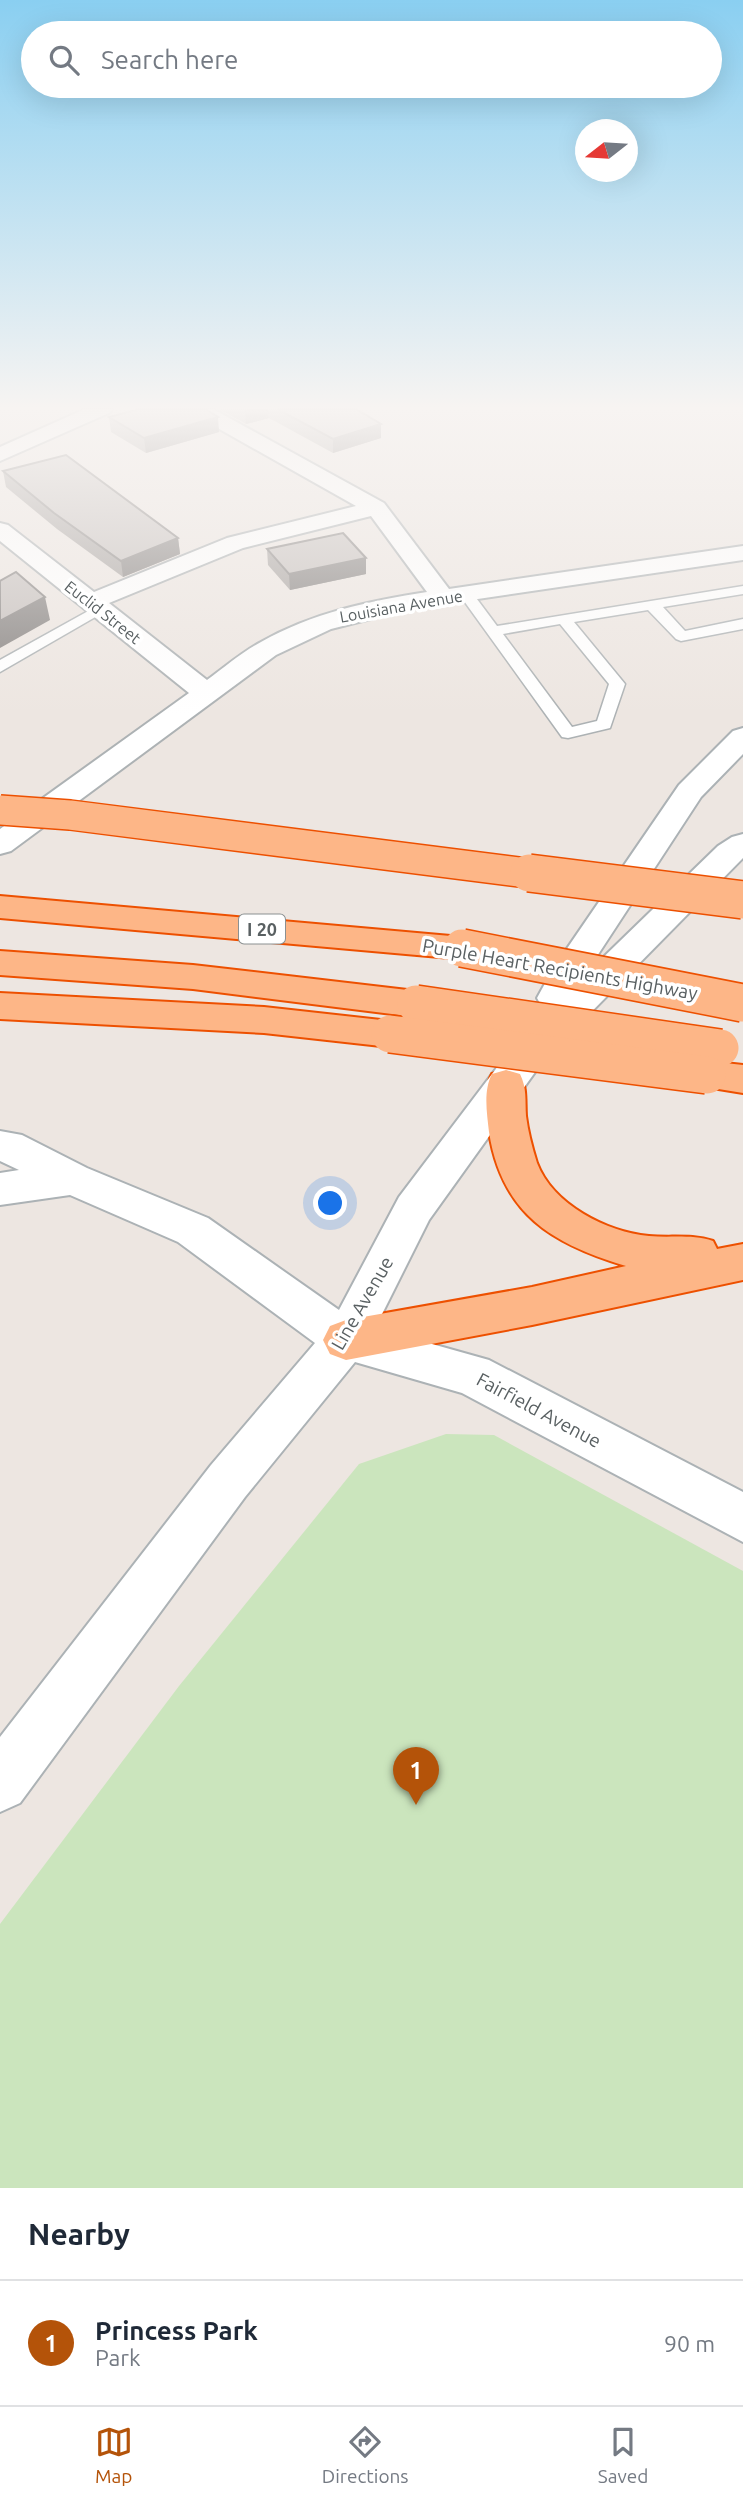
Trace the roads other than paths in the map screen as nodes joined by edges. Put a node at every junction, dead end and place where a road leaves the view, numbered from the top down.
1 (363, 511) edge
2 (379, 511) edge
3 (0, 530) edge
4 (743, 553) edge
5 (743, 590) edge
6 (454, 596) junction
7 (95, 605) junction
8 (652, 605) junction
9 (564, 620) junction
10 (743, 624) edge
11 (493, 631) junction
12 (0, 667) edge
13 (206, 693) junction
14 (743, 737) edge
15 (0, 810) edge
16 (0, 844) edge
17 (743, 844) edge
18 (743, 900) edge
19 (0, 907) edge
20 (1, 963) edge
21 (573, 969) junction
22 (743, 975) edge
23 (743, 1003) edge
24 (0, 1006) edge
25 (530, 1051) junction
26 (728, 1063) edge
27 (506, 1084) junction
28 (0, 1146) edge
29 (73, 1179) junction
30 (0, 1189) edge
31 (743, 1255) edge
32 (743, 1262) edge
33 (346, 1340) junction
34 (743, 1518) edge
35 (0, 1783) edge

1 - 7 street
2 - 6 street
3 - 7 street, Euclid Street
4 - 6 street, Louisiana Avenue
5 - 8 lane
6 - 11 lane
6 - 13 street, Louisiana Avenue
7 - 12 lane
7 - 13 street, Euclid Street
8 - 9 lane
8 - 10 lane
9 - 11 lane
9 - 11 lane
13 - 16 street, Louisiana Avenue
14 - 25 street
15 - 18 highway, bridge
17 - 25 street, Line Avenue
19 - 21 highway, Purple Heart Recipients Highway / I 20, bridge
20 - 26 highway, bridge
21 - 22 highway, bridge
21 - 23 highway, Purple Heart Recipients Highway / I 20, bridge
24 - 26 highway, bridge
25 - 27 street, Line Avenue
27 - 31 highway
27 - 33 street, Line Avenue
28 - 29 street, Fairfield Avenue
29 - 30 street
29 - 33 street, Fairfield Avenue
32 - 33 highway
33 - 34 street, Fairfield Avenue
33 - 35 street, Line Avenue

